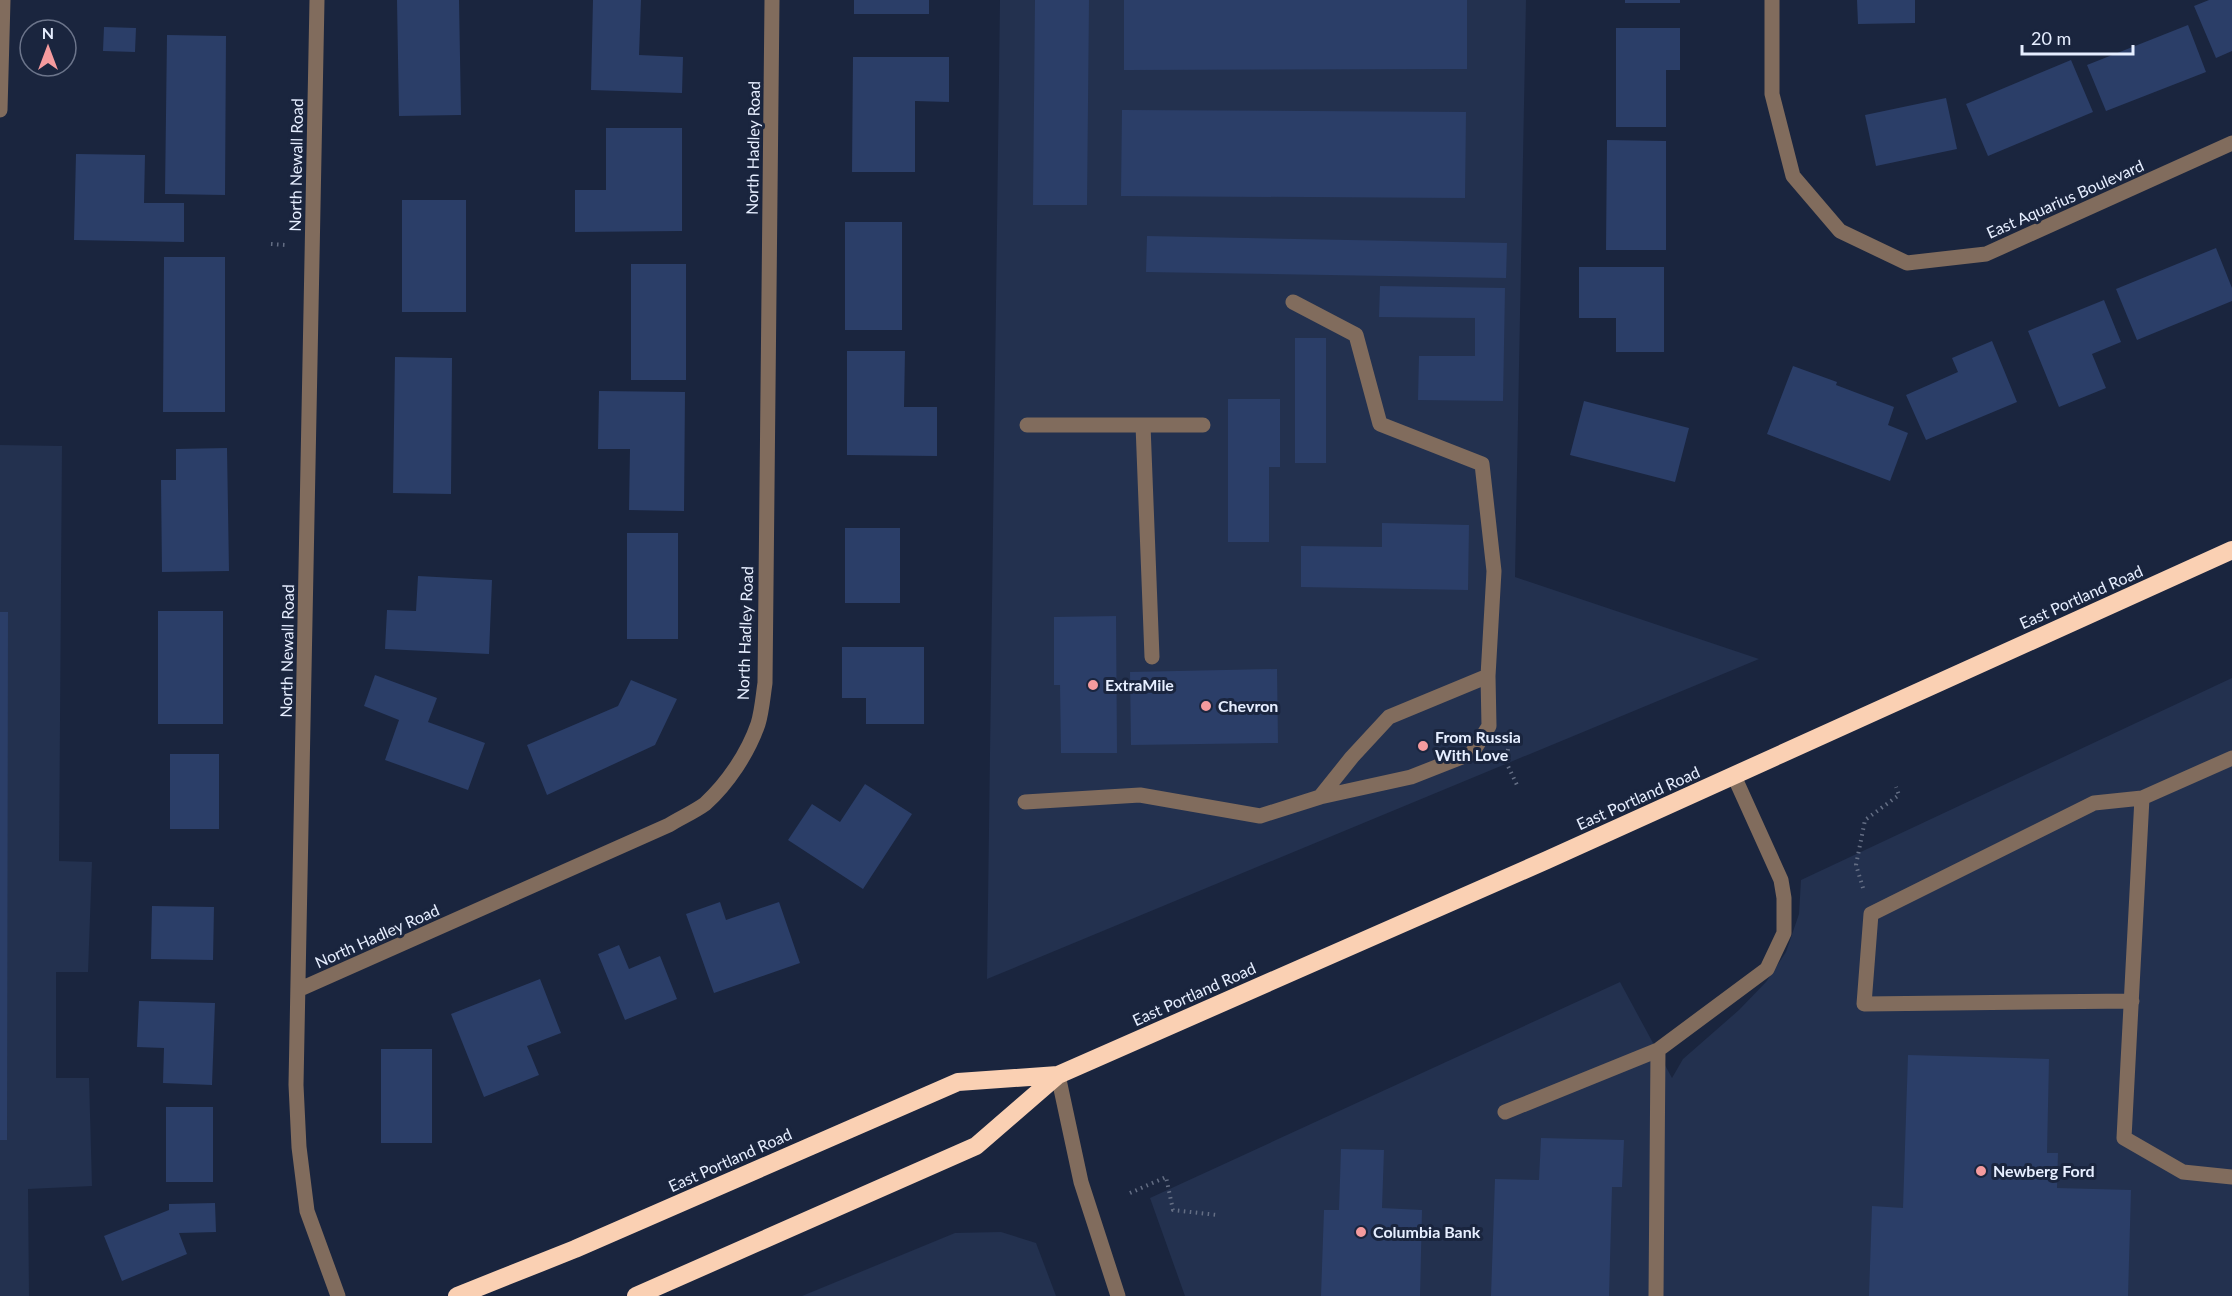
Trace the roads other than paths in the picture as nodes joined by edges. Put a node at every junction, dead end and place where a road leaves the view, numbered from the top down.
1 (3, 0) edge
2 (317, 0) edge
3 (772, 0) edge
4 (1772, 0) edge
5 (0, 110) edge
6 (2232, 143) edge
7 (1293, 302) dead end
8 (1027, 425) dead end
9 (1143, 425) junction
10 (1203, 425) dead end
11 (2232, 550) edge
12 (1152, 657) dead end
13 (1488, 676) junction
14 (2232, 758) edge
15 (1734, 776) junction
16 (1320, 797) junction
17 (2142, 798) junction
18 (1026, 802) dead end
19 (298, 990) junction
20 (2132, 1001) junction
21 (1658, 1050) junction
22 (1058, 1075) junction
23 (1505, 1112) dead end
24 (2232, 1177) edge
25 (338, 1296) edge
26 (457, 1296) edge
27 (636, 1296) edge
28 (1118, 1296) edge
29 (1656, 1296) edge

1 - 5 street
2 - 19 street, North Newall Road
3 - 19 street, North Hadley Road
4 - 6 street, East Aquarius Boulevard
7 - 13 street
8 - 9 street
9 - 10 street
9 - 12 street
11 - 15 highway, East Portland Road
13 - 16 street
13 - 16 street
14 - 17 street
15 - 21 street
15 - 22 highway, East Portland Road
16 - 18 street
17 - 20 street
17 - 20 street
19 - 25 street, North Newall Road
20 - 24 street
21 - 23 street
21 - 29 street
22 - 26 highway, East Portland Road
22 - 27 highway, East Portland Road
22 - 28 street

